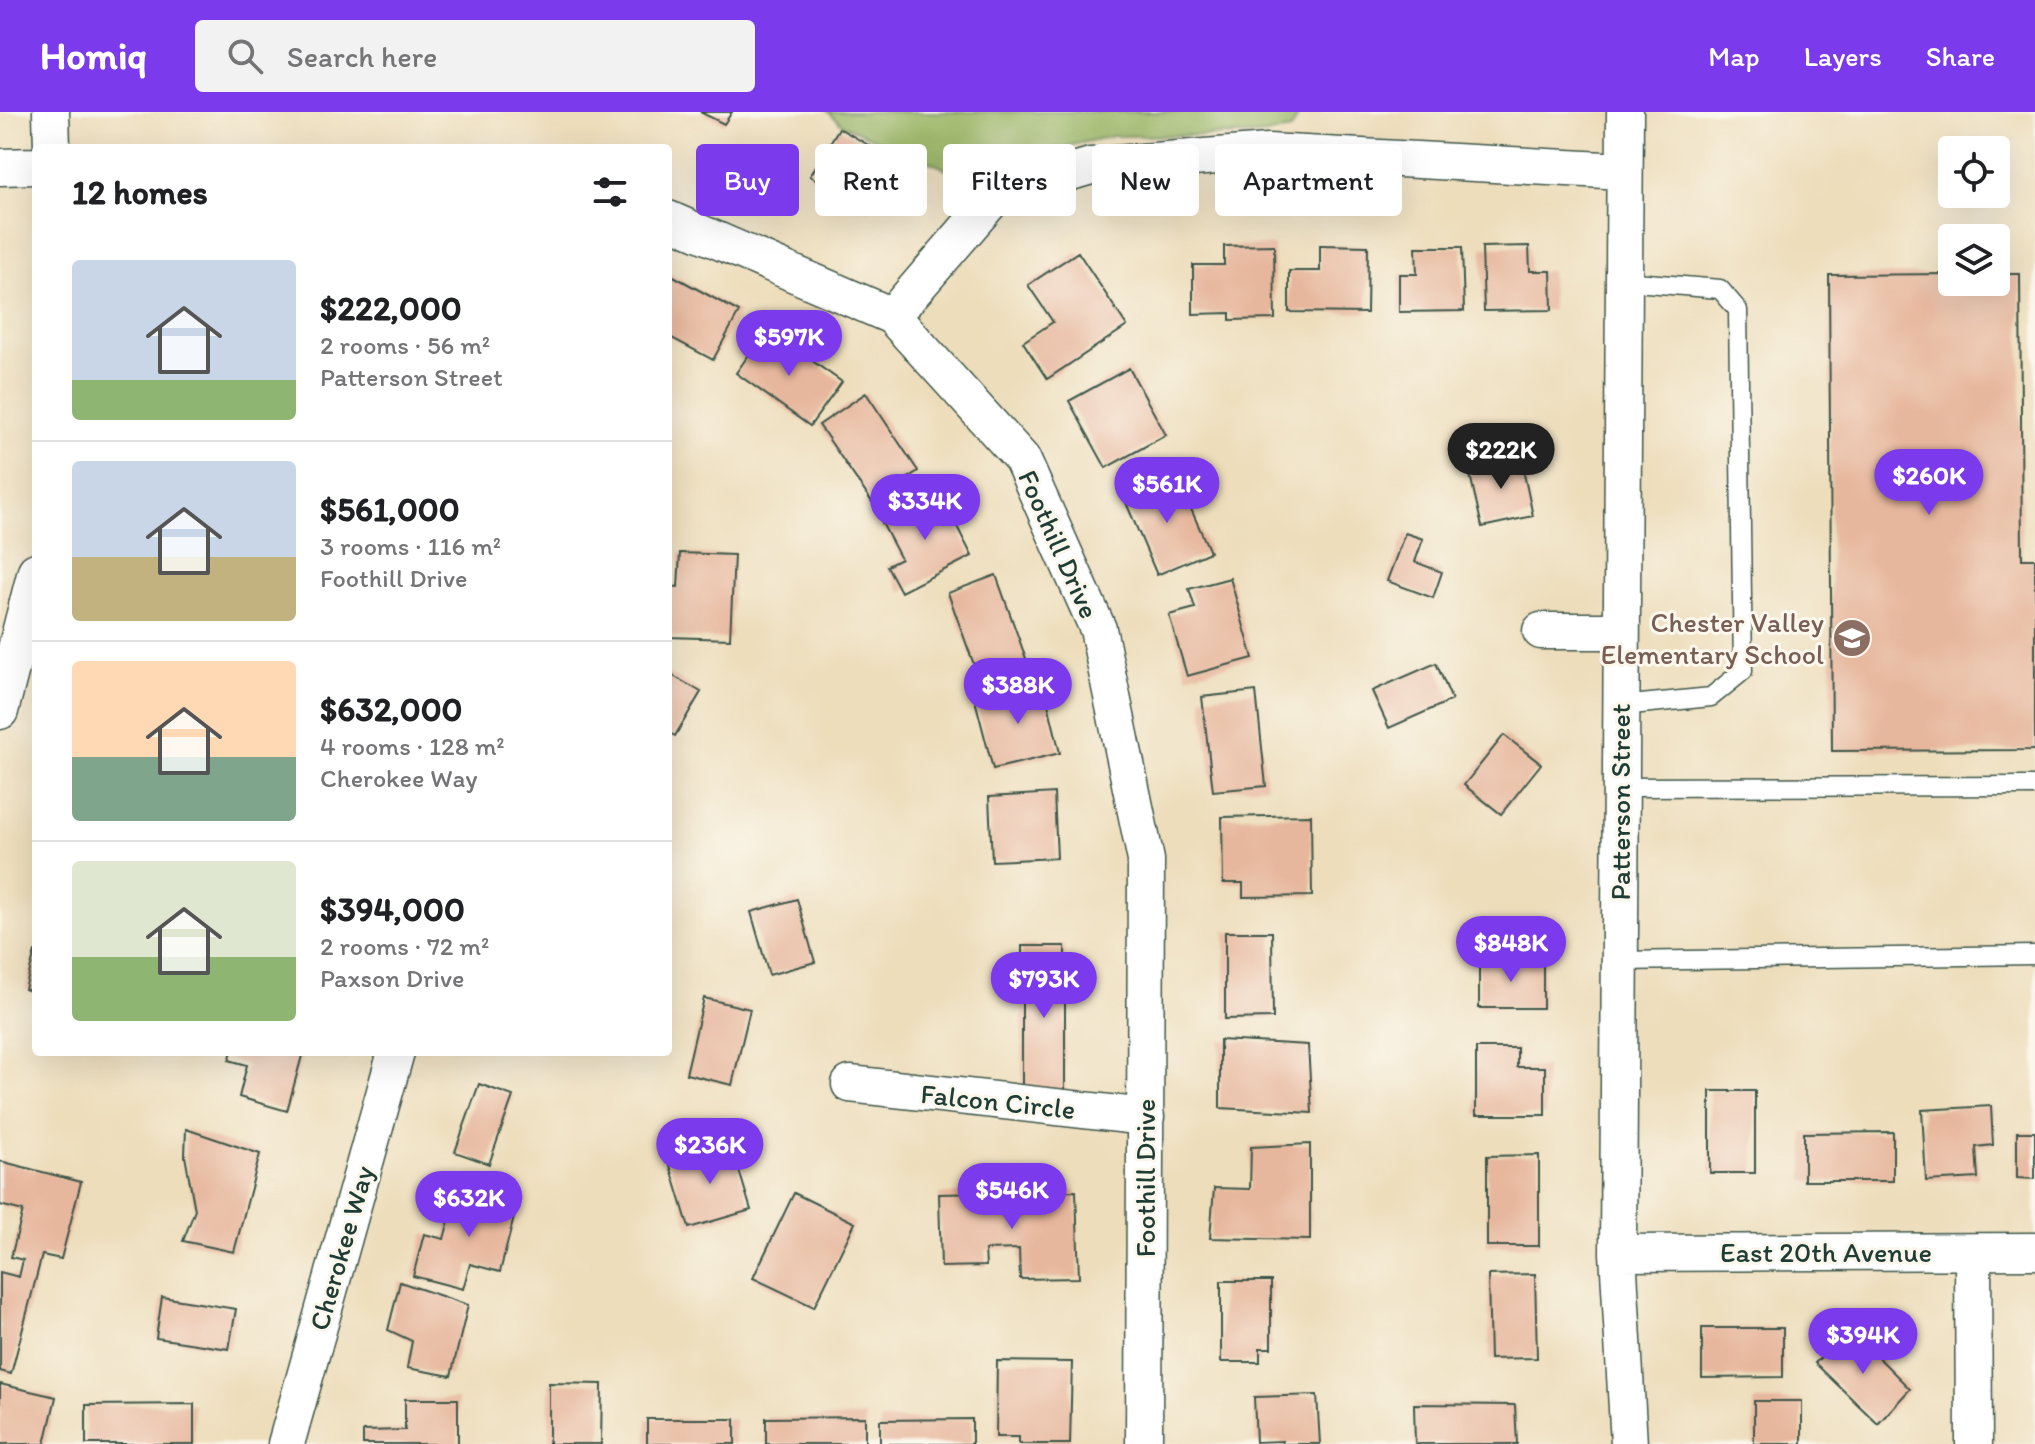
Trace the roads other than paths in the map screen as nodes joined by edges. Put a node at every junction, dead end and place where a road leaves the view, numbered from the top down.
1 (51, 112) edge
2 (1625, 112) edge
3 (52, 144) edge
4 (32, 166) edge
5 (0, 167) edge
6 (1624, 171) junction
7 (672, 221) edge
8 (1623, 281) junction
9 (892, 316) junction
10 (32, 587) edge
11 (1541, 631) dead end
12 (1621, 631) junction
13 (1621, 706) junction
14 (0, 711) edge
15 (2035, 786) edge
16 (1620, 787) junction
17 (2035, 955) edge
18 (1619, 961) junction
19 (395, 1056) edge
20 (850, 1084) dead end
21 (1146, 1117) junction
22 (2035, 1251) edge
23 (1973, 1252) junction
24 (1618, 1253) junction
25 (286, 1444) edge
26 (1144, 1444) edge
27 (1629, 1444) edge
28 (1974, 1444) edge

1 - 3 street
2 - 6 street, Patterson Street
4 - 5 street
6 - 8 street, Patterson Street
6 - 9 street
7 - 9 street, Foothill Drive
8 - 12 street, Patterson Street
8 - 13 lane
9 - 21 street, Foothill Drive
10 - 14 street
11 - 12 street
12 - 13 street, Patterson Street
13 - 16 street, Patterson Street
15 - 16 lane
16 - 18 street, Patterson Street
17 - 18 lane
18 - 24 street, Patterson Street
19 - 25 street, Cherokee Way
20 - 21 street, Falcon Circle
21 - 26 street, Foothill Drive
22 - 23 street, East 20th Avenue
23 - 24 street, East 20th Avenue
23 - 28 street
24 - 27 street, Patterson Street

